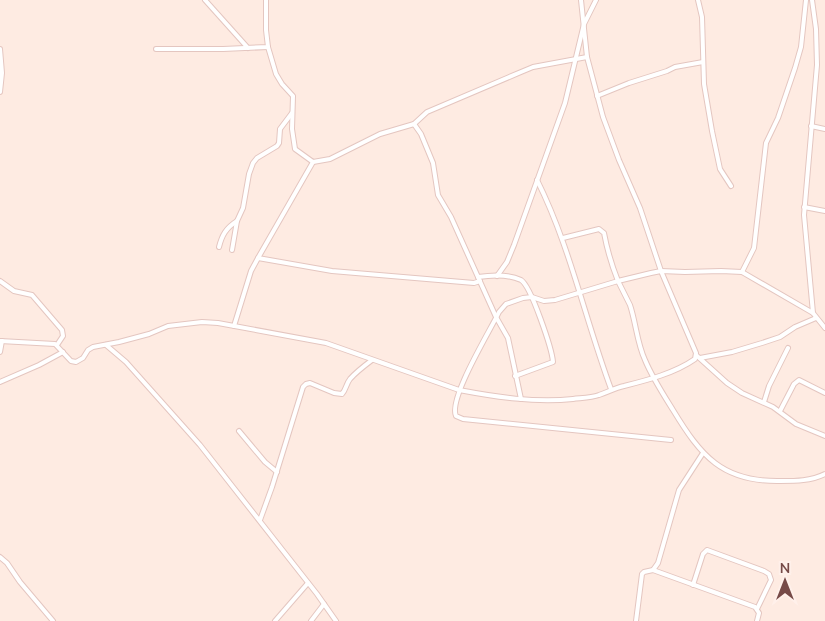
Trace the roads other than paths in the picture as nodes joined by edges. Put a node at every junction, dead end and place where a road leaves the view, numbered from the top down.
1 (205, 0) edge
2 (266, 0) edge
3 (581, 0) edge
4 (596, 0) edge
5 (698, 0) edge
6 (806, 0) edge
7 (812, 0) edge
8 (584, 24) junction
9 (268, 47) junction
10 (248, 48) junction
11 (0, 49) edge
12 (156, 49) dead end
13 (587, 57) junction
14 (576, 59) junction
15 (704, 62) junction
16 (1, 70) edge
17 (0, 92) edge
18 (597, 96) junction
19 (292, 113) junction
20 (414, 124) junction
21 (811, 126) junction
22 (825, 129) edge
23 (313, 162) junction
24 (537, 180) junction
25 (731, 186) dead end
26 (804, 207) junction
27 (825, 211) edge
28 (237, 221) junction
29 (563, 238) junction
30 (219, 247) dead end
31 (232, 250) dead end
32 (258, 258) junction
33 (661, 271) junction
34 (742, 272) junction
35 (497, 276) junction
36 (479, 279) junction
37 (0, 281) edge
38 (618, 281) junction
39 (580, 292) junction
40 (532, 297) junction
41 (813, 313) junction
42 (496, 317) junction
43 (816, 318) junction
44 (234, 326) junction
45 (825, 328) edge
46 (1, 341) edge
47 (57, 345) junction
48 (105, 345) junction
49 (788, 348) dead end
50 (0, 352) edge
51 (63, 352) junction
52 (698, 356) junction
53 (372, 360) junction
54 (515, 376) junction
55 (654, 377) junction
56 (0, 382) edge
57 (611, 389) junction
58 (459, 390) junction
59 (825, 393) edge
60 (521, 399) junction
61 (764, 402) junction
62 (780, 412) junction
63 (239, 432) dead end
64 (825, 436) edge
65 (671, 440) dead end
66 (703, 452) junction
67 (277, 472) junction
68 (825, 474) edge
69 (260, 520) junction
70 (0, 557) edge
71 (653, 570) junction
72 (308, 583) junction
73 (693, 584) junction
74 (324, 604) junction
75 (757, 609) junction
76 (53, 621) edge
77 (274, 621) edge
78 (310, 621) edge
79 (336, 621) edge
80 (636, 621) edge
81 (757, 621) edge

1 - 10 street
2 - 9 street
3 - 8 street
4 - 8 street
5 - 15 street
6 - 34 street
7 - 21 street
8 - 13 street
8 - 14 street
9 - 10 street
9 - 19 street
10 - 12 street
11 - 16 street
13 - 14 street
13 - 18 street
14 - 20 street
14 - 24 street
15 - 18 street
15 - 25 street
16 - 17 street
18 - 33 street
19 - 23 street
19 - 28 street
20 - 23 street
20 - 36 street
21 - 22 street
21 - 26 street
23 - 32 street
24 - 29 street
24 - 35 street
26 - 27 street
26 - 41 street
28 - 30 street
28 - 31 street
29 - 38 street
29 - 39 street
32 - 36 street
32 - 44 street
33 - 34 street
33 - 38 street
33 - 52 street
34 - 41 street
35 - 36 street
35 - 40 street
36 - 42 street
37 - 47 street
38 - 39 street
38 - 55 street
39 - 40 street
39 - 57 street
40 - 42 street
40 - 54 street
41 - 43 street
42 - 54 street
42 - 58 street
43 - 45 street
43 - 52 street
44 - 48 street
44 - 53 street
46 - 47 street
46 - 50 street
47 - 51 street
48 - 51 street
48 - 69 street
49 - 61 street
51 - 56 street
52 - 55 street
52 - 61 street
53 - 58 street
53 - 67 street
54 - 60 street
55 - 57 street
55 - 66 street
57 - 60 street
58 - 60 street
58 - 65 street
59 - 62 street
61 - 62 street
62 - 64 street
63 - 67 street
66 - 68 street
66 - 71 street
67 - 69 street
69 - 72 street
70 - 76 street
71 - 73 street
71 - 80 street
72 - 74 street
72 - 77 street
73 - 75 street
73 - 75 street
74 - 78 street
74 - 79 street
75 - 81 street

